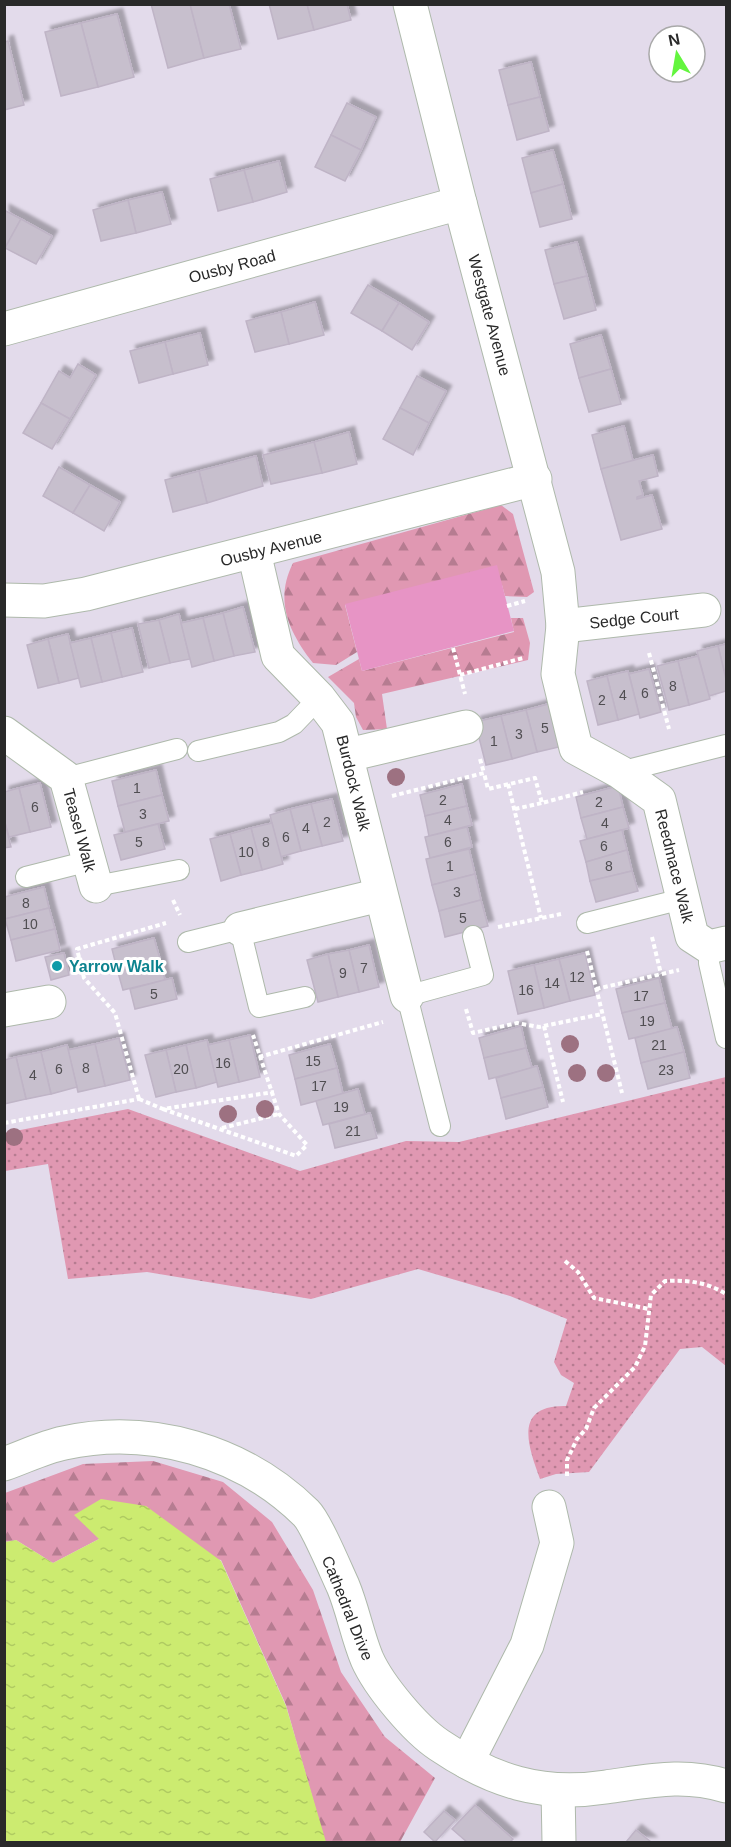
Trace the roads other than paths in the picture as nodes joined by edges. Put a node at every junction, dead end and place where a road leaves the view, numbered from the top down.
1 (411, 4) edge
2 (460, 203) junction
3 (4, 328) edge
4 (535, 479) junction
5 (254, 552) junction
6 (4, 600) edge
7 (704, 610) dead end
8 (562, 641) junction
9 (319, 698) junction
10 (466, 727) dead end
11 (4, 733) edge
12 (726, 744) edge
13 (177, 749) dead end
14 (198, 751) dead end
15 (348, 755) junction
16 (620, 772) junction
17 (66, 778) junction
18 (179, 870) dead end
19 (92, 874) junction
20 (26, 877) dead end
21 (380, 895) junction
22 (682, 898) junction
23 (587, 923) dead end
24 (240, 929) junction
25 (480, 933) road end
26 (188, 942) road end
27 (715, 951) edge
28 (305, 997) dead end
29 (49, 1002) dead end
30 (409, 1005) junction
31 (4, 1011) edge
32 (726, 1038) edge
33 (440, 1126) dead end
34 (4, 1464) edge
35 (549, 1507) road end
36 (467, 1762) junction
37 (726, 1786) edge
38 (558, 1790) junction
39 (559, 1842) edge

1 - 2 street, Westgate Avenue
2 - 3 street, Ousby Road
2 - 4 street, Westgate Avenue
4 - 5 street, Ousby Avenue
4 - 8 street, Westgate Avenue
5 - 6 street, Ousby Avenue
5 - 9 street, Burdock Walk
7 - 8 street, Sedge Court
8 - 16 street, Reedmace Walk
9 - 14 lane
9 - 15 street, Burdock Walk
10 - 15 street
11 - 17 street, Teasel Walk
12 - 16 lane
13 - 17 lane
15 - 21 street, Burdock Walk
16 - 22 street, Reedmace Walk
17 - 19 street, Teasel Walk
18 - 19 lane
19 - 20 lane
21 - 24 street
21 - 30 street, Burdock Walk
22 - 23 lane
22 - 27 street, Reedmace Walk
24 - 26 lane
24 - 28 lane
25 - 30 lane
27 - 32 lane
29 - 31 street
30 - 33 lane
34 - 36 street, Cathedral Drive
35 - 36 street
36 - 38 street, Cathedral Drive
37 - 38 street, Cathedral Drive
38 - 39 street

